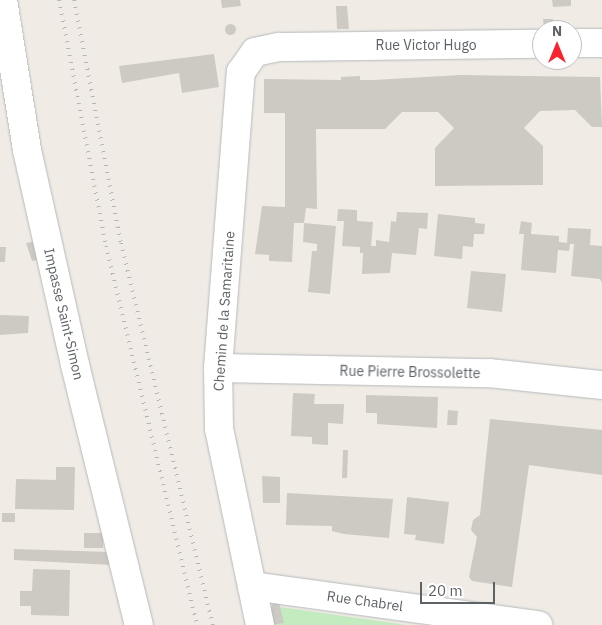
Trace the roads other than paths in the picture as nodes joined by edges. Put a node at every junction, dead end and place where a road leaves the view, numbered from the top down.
1 (3, 0) edge
2 (582, 43) edge
3 (602, 43) edge
4 (532, 44) edge
5 (310, 46) joint
6 (218, 368) junction
7 (602, 385) edge
8 (252, 586) junction
9 (139, 625) edge
10 (260, 625) edge
11 (538, 625) edge

1 - 9 street, Impasse Saint-Simon
2 - 3 street
4 - 5 street, Rue Victor Hugo
5 - 6 street, Chemin de la Samaritaine
6 - 7 street, Rue Pierre Brossolette
6 - 8 street, Chemin de la Samaritaine
8 - 10 street, Chemin de la Samaritaine
8 - 11 street, Rue Chabrel

